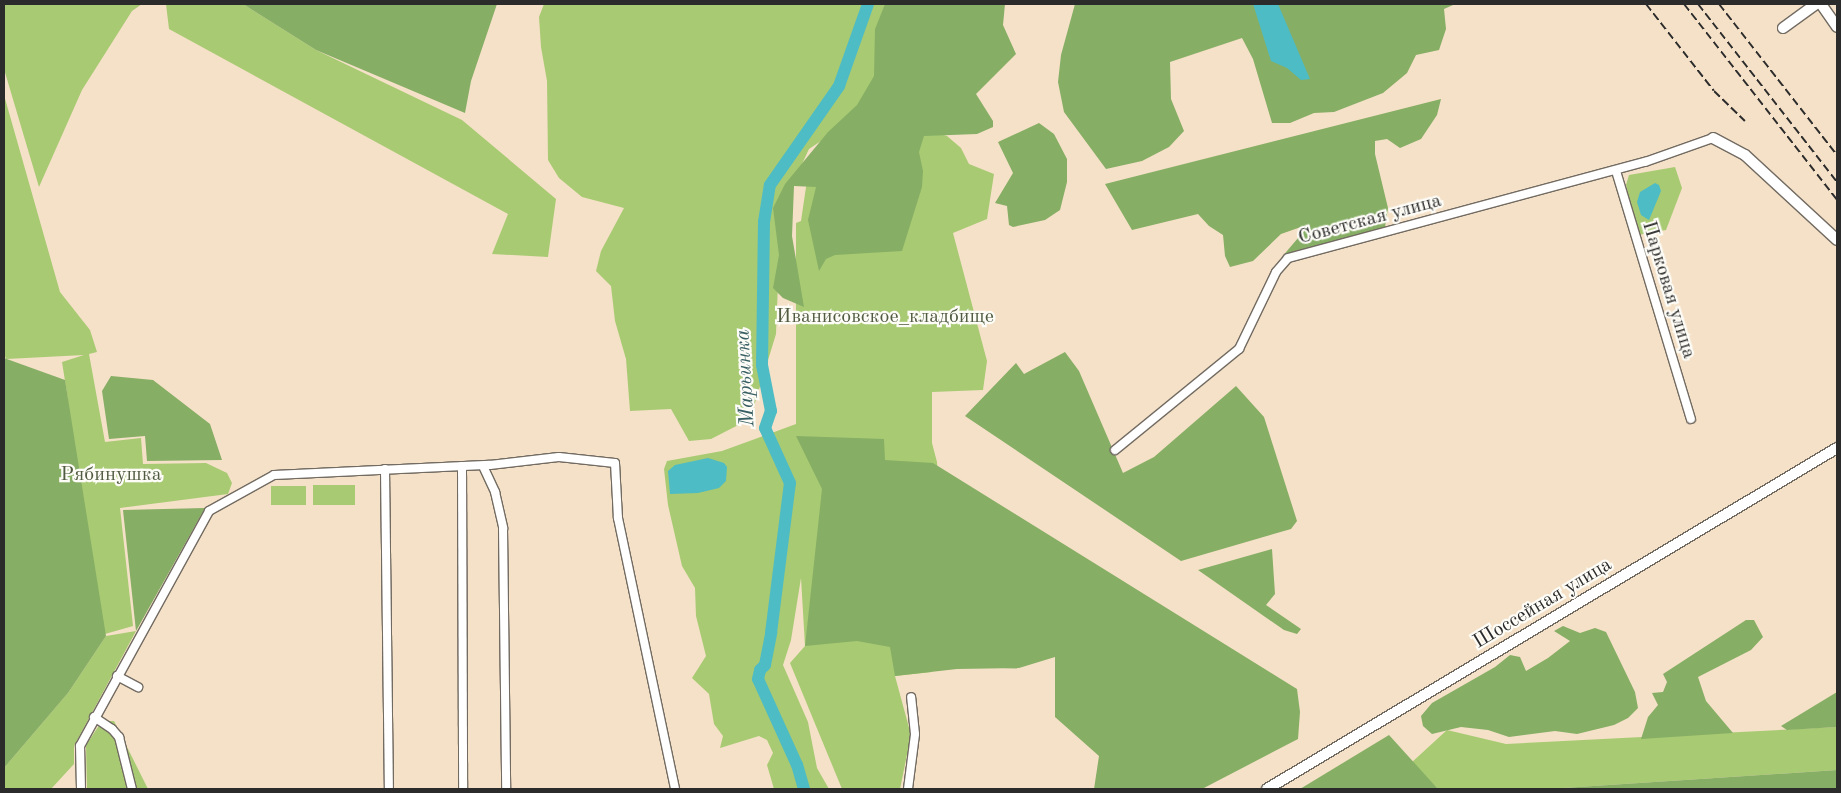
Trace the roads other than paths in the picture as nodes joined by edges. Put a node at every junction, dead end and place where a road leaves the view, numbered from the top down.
1 (1816, 4) edge
2 (1821, 4) edge
3 (1837, 27) edge
4 (1783, 28) dead end
5 (1713, 138) joint
6 (1616, 170) junction
7 (1837, 240) edge
8 (1691, 419) dead end
9 (1837, 448) edge
10 (1115, 450) dead end
11 (462, 466) junction
12 (483, 466) junction
13 (385, 469) junction
14 (117, 676) junction
15 (138, 685) dead end
16 (911, 697) dead end
17 (94, 717) junction
18 (81, 789) edge
19 (132, 789) edge
20 (388, 789) edge
21 (464, 789) edge
22 (506, 789) edge
23 (675, 789) edge
24 (908, 789) edge
25 (1266, 789) edge

1 - 4 street
2 - 3 street
5 - 6 street, Советская улица
5 - 7 street
6 - 8 street, Парковая улица
6 - 10 street, Советская улица
9 - 25 street, Шоссейная улица
11 - 12 street
11 - 13 street
11 - 21 street
12 - 22 street
12 - 23 street
13 - 14 street
13 - 20 street
14 - 15 street
14 - 17 street
16 - 24 street
17 - 18 street
17 - 19 street

